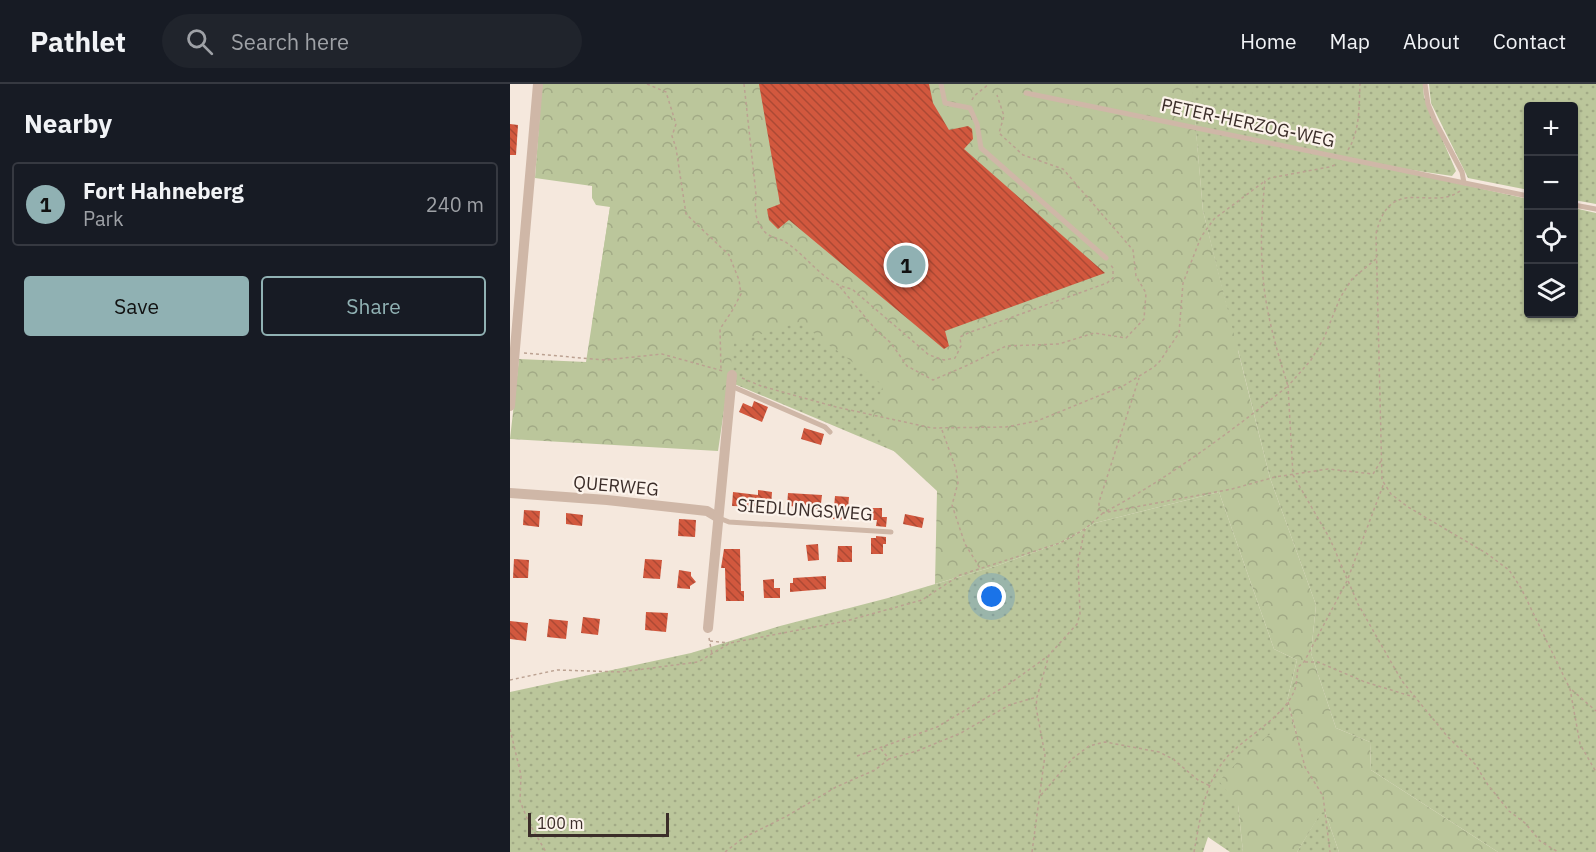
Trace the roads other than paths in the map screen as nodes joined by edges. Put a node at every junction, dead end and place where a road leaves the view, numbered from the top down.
1 (538, 84) edge
2 (941, 84) edge
3 (1425, 84) edge
4 (1026, 93) dead end
5 (1464, 183) junction
6 (1524, 195) edge
7 (1578, 206) edge
8 (1596, 209) edge
9 (1106, 258) road end
10 (732, 380) joint
11 (510, 406) edge
12 (830, 432) dead end
13 (510, 493) edge
14 (717, 517) junction
15 (891, 532) dead end
16 (708, 628) dead end

1 - 11 street
2 - 9 lane
3 - 5 lane
4 - 5 lane, PETER-HERZOG-WEG
5 - 6 lane, PETER-HERZOG-WEG
7 - 8 lane
10 - 12 lane
10 - 14 street, SIEDLUNGSWEG
13 - 14 street, QUERWEG
14 - 15 lane, SIEDLUNGSWEG
14 - 16 street, SIEDLUNGSWEG

